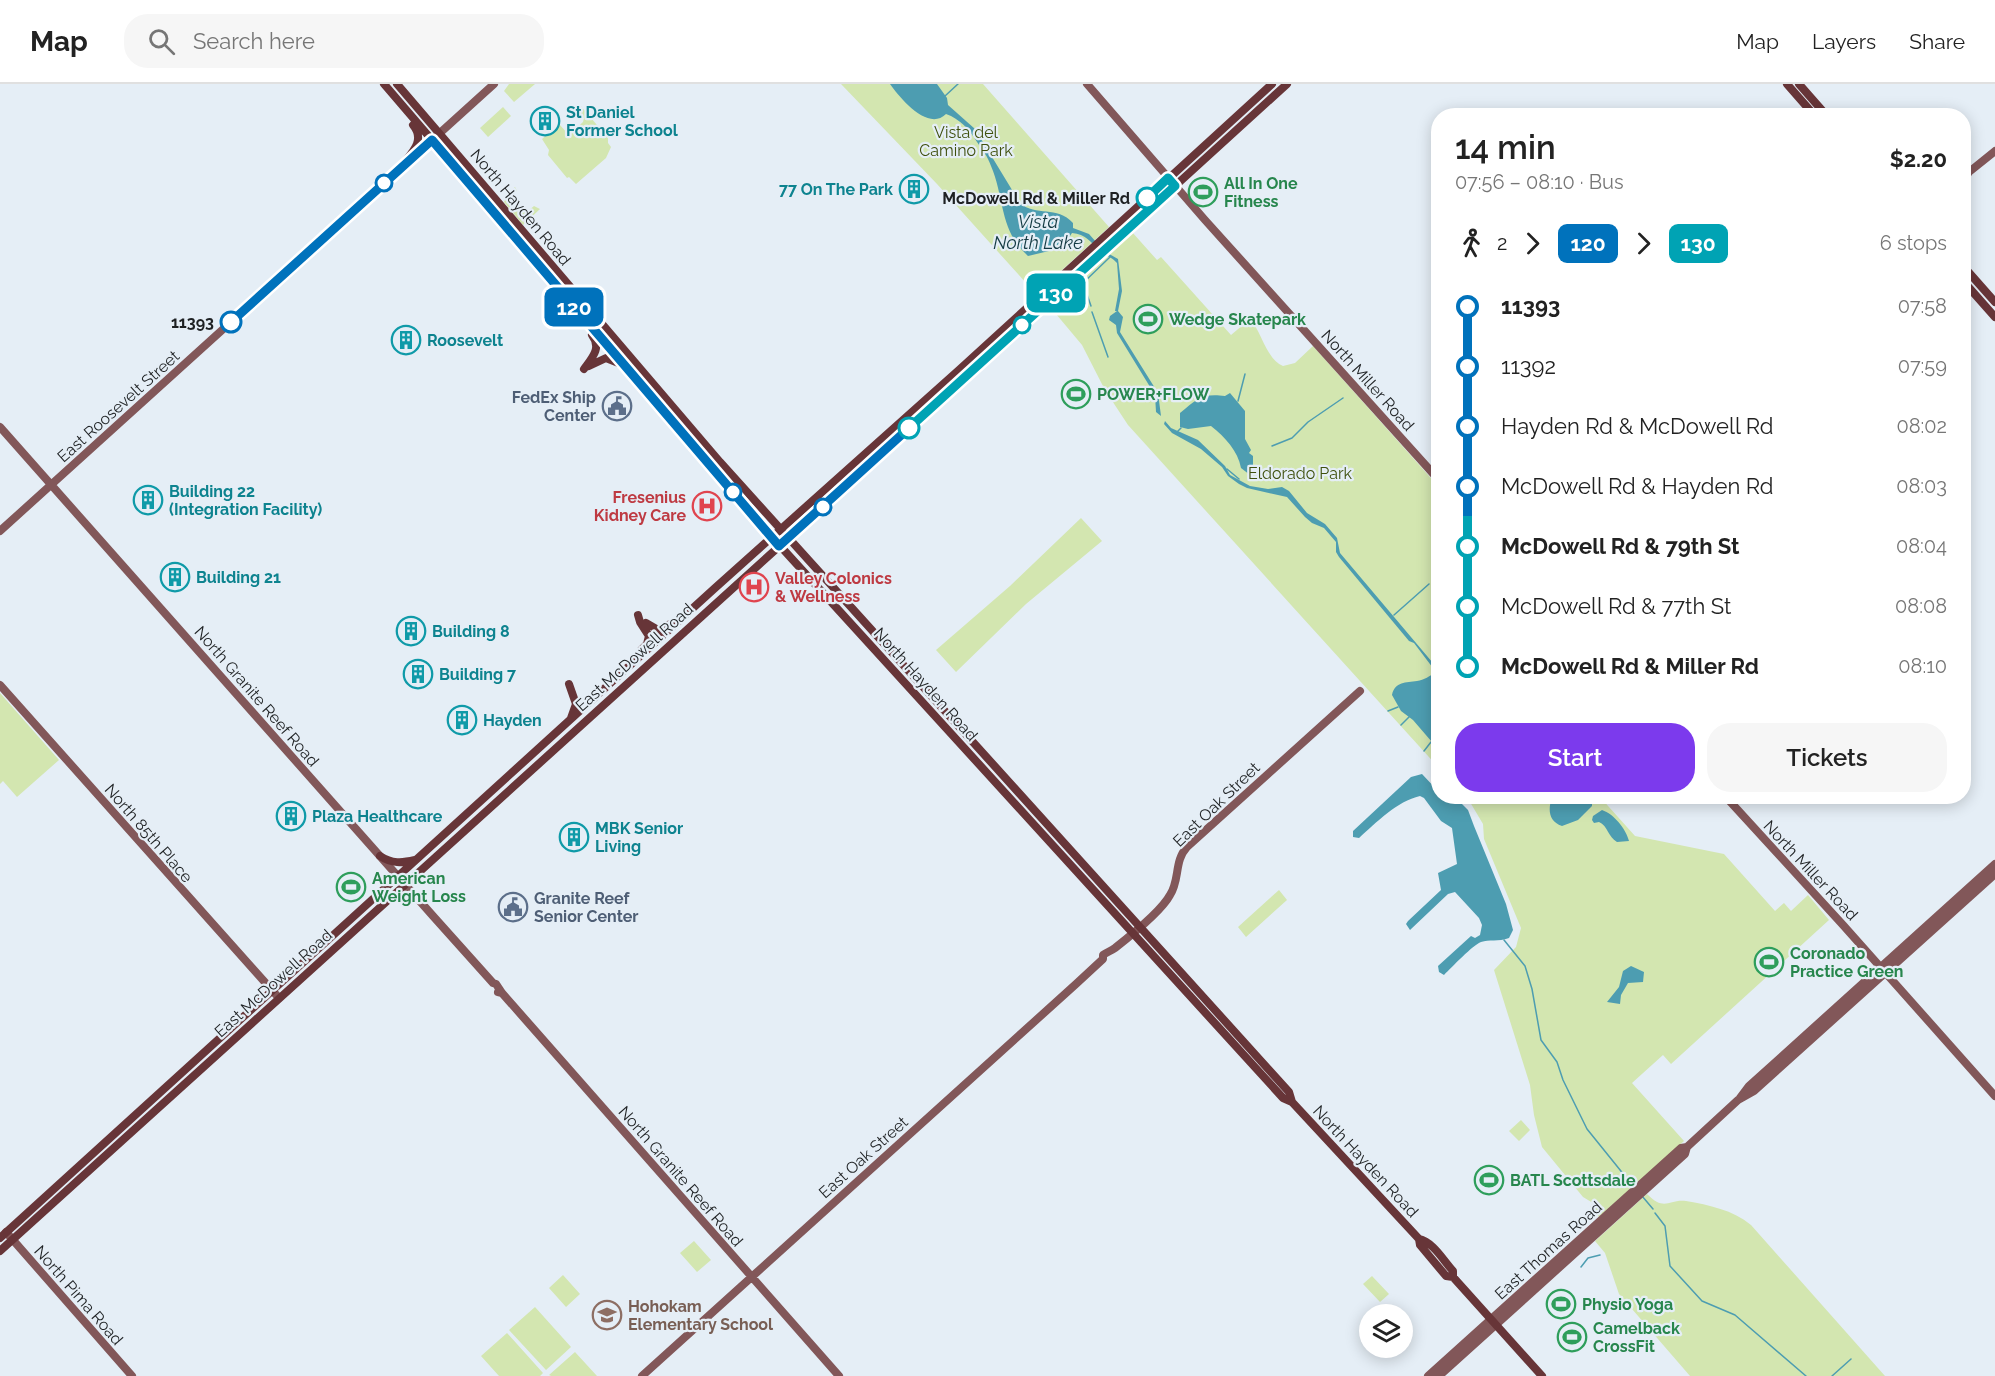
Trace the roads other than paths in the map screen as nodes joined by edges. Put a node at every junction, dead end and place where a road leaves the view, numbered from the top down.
1 (384, 84) edge
2 (397, 84) edge
3 (494, 84) edge
4 (1087, 84) edge
5 (1272, 84) edge
6 (1287, 84) edge
7 (1787, 84) edge
8 (1799, 84) edge
9 (1808, 108) edge
10 (1820, 108) edge
11 (407, 111) junction
12 (435, 137) junction
13 (1995, 151) edge
14 (399, 169) junction
15 (1971, 175) edge
16 (1168, 178) junction
17 (1175, 186) junction
18 (1103, 244) junction
19 (1971, 275) edge
20 (1971, 290) edge
21 (1995, 302) edge
22 (1995, 317) edge
23 (586, 321) junction
24 (612, 344) junction
25 (625, 366) junction
26 (0, 427) edge
27 (1431, 470) edge
28 (51, 485) junction
29 (780, 530) junction
30 (0, 531) edge
31 (771, 537) junction
32 (788, 539) junction
33 (779, 546) junction
34 (688, 613) junction
35 (638, 615) dead end
36 (644, 622) dead end
37 (616, 680) junction
38 (569, 684) dead end
39 (0, 685) edge
40 (1360, 691) dead end
41 (569, 722) junction
42 (489, 795) junction
43 (496, 802) junction
44 (1732, 804) edge
45 (380, 856) junction
46 (419, 859) junction
47 (1995, 864) edge
48 (1995, 874) edge
49 (402, 881) junction
50 (1136, 930) junction
51 (1883, 970) junction
52 (276, 995) junction
53 (165, 1095) junction
54 (1995, 1096) edge
55 (93, 1154) junction
56 (99, 1161) junction
57 (1604, 1222) junction
58 (3, 1235) edge
59 (12, 1240) junction
60 (1420, 1243) junction
61 (0, 1251) edge
62 (1551, 1270) junction
63 (751, 1276) junction
64 (1453, 1277) junction
65 (1493, 1322) junction
66 (132, 1376) edge
67 (642, 1376) edge
68 (839, 1376) edge
69 (1428, 1376) edge
70 (1439, 1376) edge
71 (1542, 1376) edge

1 - 11 main road, North Hayden Road
2 - 12 main road, North Hayden Road
3 - 12 street, East Roosevelt Street
4 - 16 street, North Miller Road
5 - 16 main road, East McDowell Road
6 - 17 main road, East McDowell Road
7 - 9 main road
8 - 10 main road
11 - 12 main road, North Hayden Road
11 - 14 main road
12 - 14 street, East Roosevelt Street
12 - 23 main road, North Hayden Road
12 - 24 main road, North Hayden Road
13 - 15 street
14 - 28 street, East Roosevelt Street
16 - 17 street, North Miller Road
16 - 18 main road, East McDowell Road
17 - 18 main road, East McDowell Road
17 - 27 street, North Miller Road
18 - 29 main road, East McDowell Road
18 - 32 main road, East McDowell Road
19 - 21 main road
20 - 22 main road
23 - 24 main road, North Hayden Road
23 - 25 main road
24 - 25 main road, North Hayden Road
24 - 29 main road, North Hayden Road
25 - 31 main road, North Hayden Road
26 - 28 street, North Granite Reef Road
28 - 30 street, East Roosevelt Street
28 - 45 street, North Granite Reef Road
29 - 31 main road, East McDowell Road
29 - 32 main road, North Hayden Road
31 - 33 main road, North Hayden Road
31 - 34 main road, East McDowell Road
32 - 33 main road, East McDowell Road
32 - 50 main road, North Hayden Road
33 - 43 main road, East McDowell Road
33 - 50 main road, North Hayden Road
34 - 36 main road
34 - 37 main road, East McDowell Road
35 - 37 main road
37 - 41 main road, East McDowell Road
38 - 41 main road
39 - 52 street, North 85th Place
40 - 50 street, East Oak Street
41 - 42 main road, East McDowell Road
42 - 43 main road
42 - 46 main road, East McDowell Road
43 - 49 main road, East McDowell Road
44 - 51 street, North Miller Road
45 - 46 main road
45 - 49 street, North Granite Reef Road
46 - 49 main road, East McDowell Road
47 - 51 street, East Thomas Road
48 - 51 street, East Thomas Road
49 - 52 main road, East McDowell Road
49 - 63 street, North Granite Reef Road
50 - 60 main road, North Hayden Road
50 - 63 street, East Oak Street
51 - 54 street, North Miller Road
51 - 57 street, East Thomas Road
52 - 53 main road, East McDowell Road
53 - 55 main road, East McDowell Road
53 - 56 main road, East McDowell Road
55 - 56 main road
55 - 58 main road, East McDowell Road
56 - 59 main road, East McDowell Road
57 - 62 street, East Thomas Road
57 - 62 street, East Thomas Road
58 - 59 street, North Pima Road
59 - 61 main road, East McDowell Road
59 - 66 street, North Pima Road
60 - 64 main road, North Hayden Road
60 - 64 main road, North Hayden Road
62 - 65 street, East Thomas Road
62 - 65 street, East Thomas Road
63 - 67 street, East Oak Street
63 - 68 street, North Granite Reef Road
64 - 65 main road, North Hayden Road
65 - 69 street, East Thomas Road
65 - 70 street, East Thomas Road
65 - 71 main road, North Hayden Road

